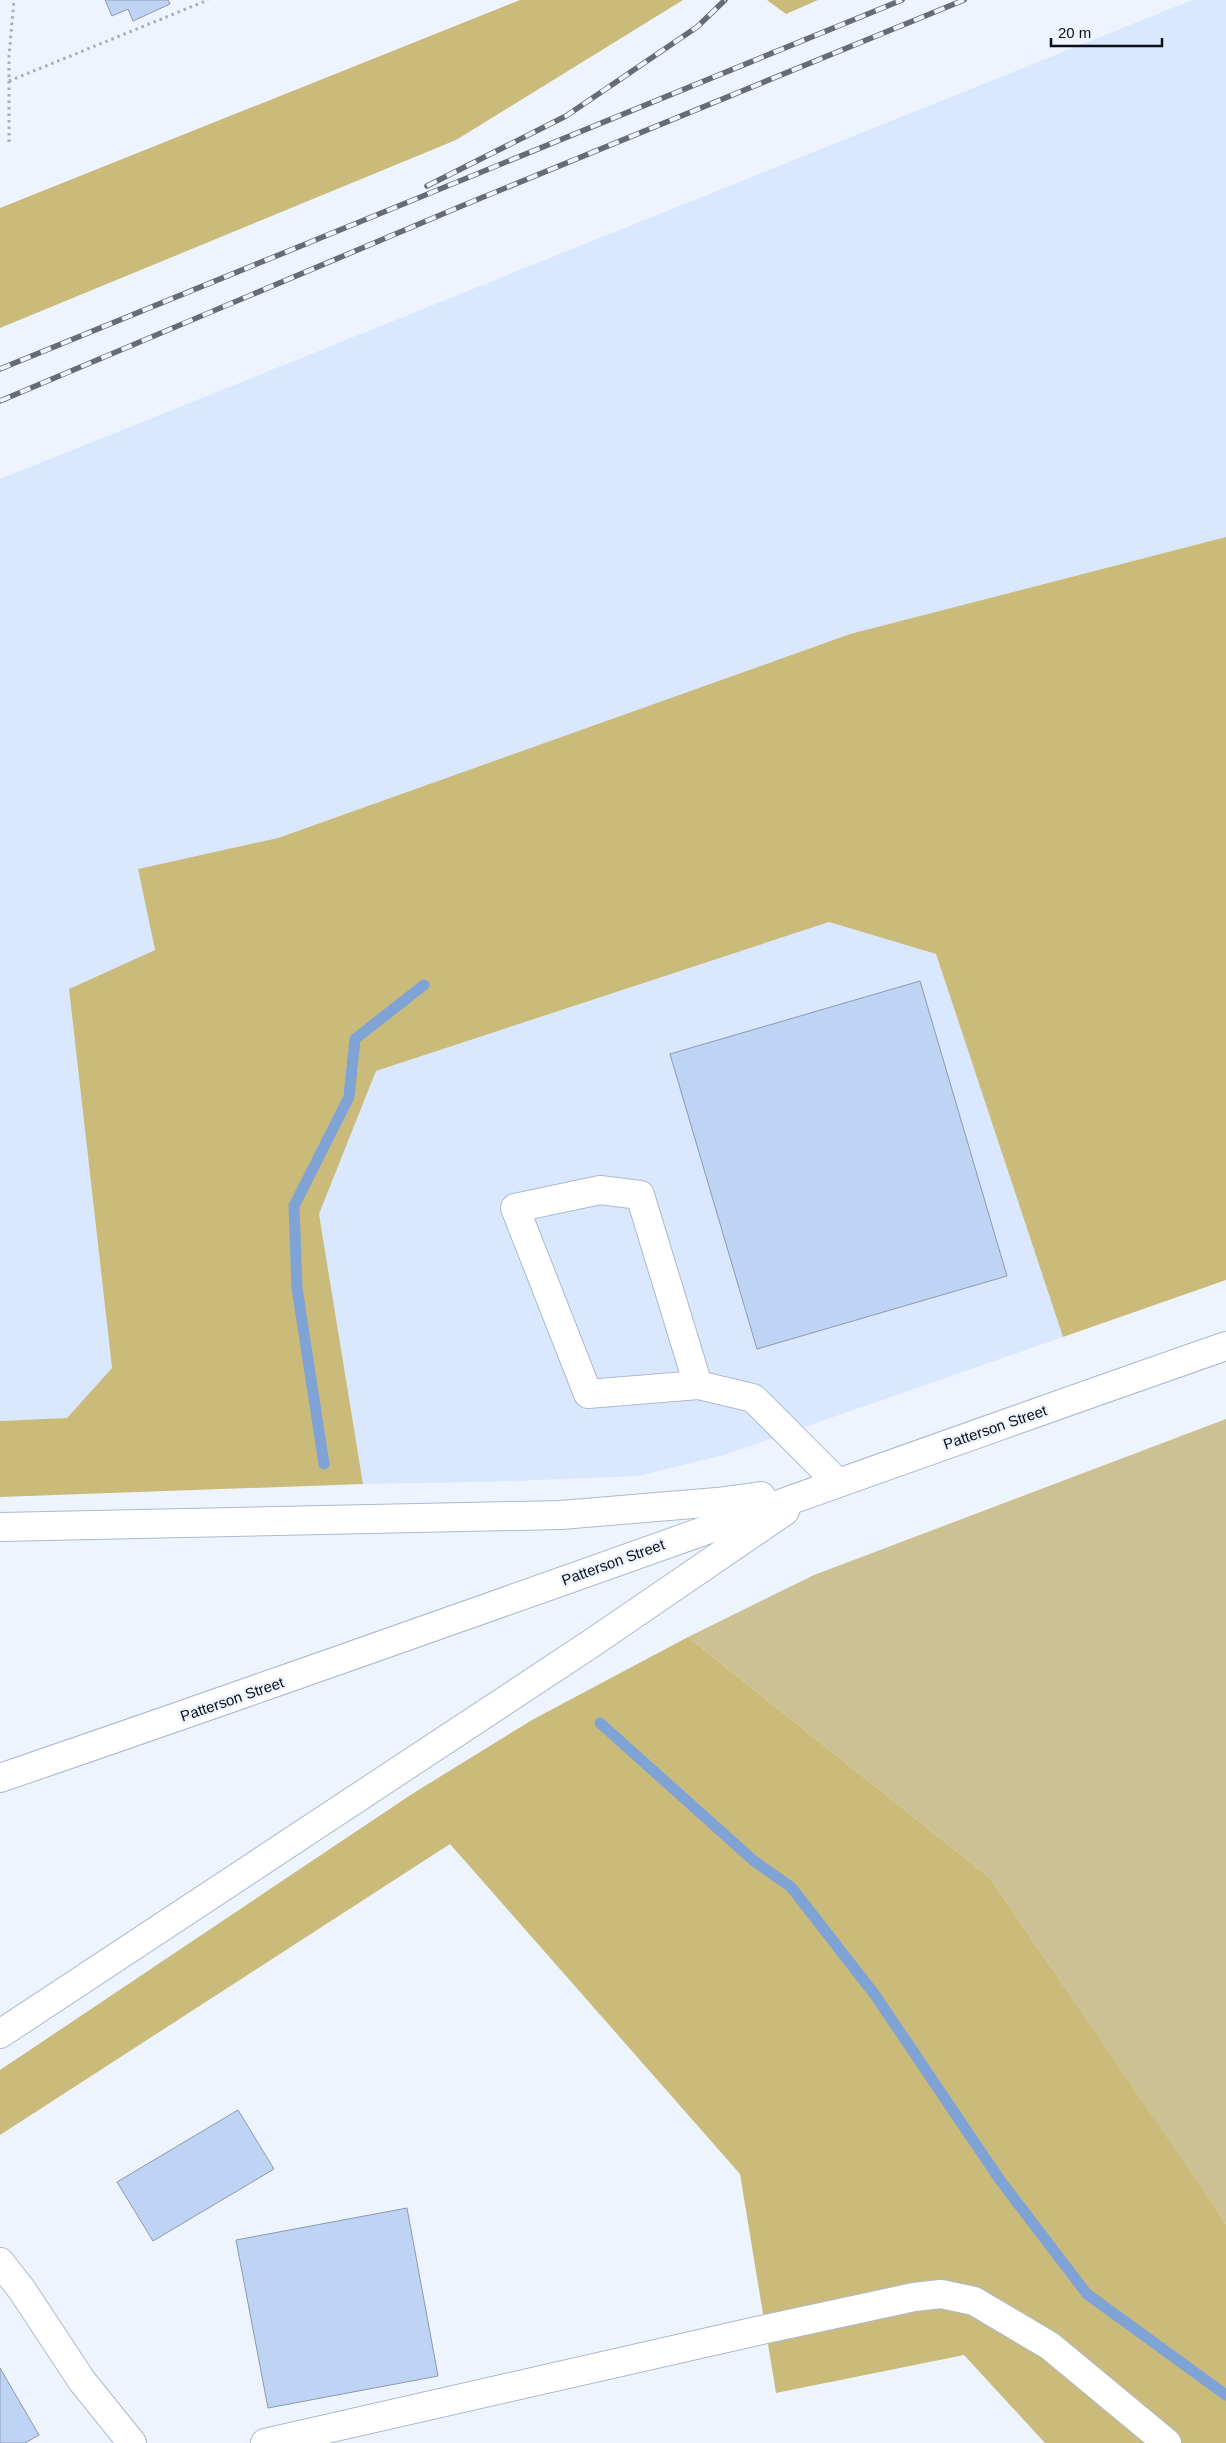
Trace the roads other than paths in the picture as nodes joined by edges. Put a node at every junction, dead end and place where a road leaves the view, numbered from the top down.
1 (1226, 1346) edge
2 (698, 1386) junction
3 (827, 1485) junction
4 (0, 1527) edge
5 (0, 1778) edge
6 (0, 2034) edge
7 (0, 2262) edge
8 (132, 2443) edge
9 (265, 2443) edge
10 (1167, 2443) edge

1 - 3 main road, Patterson Street
2 - 2 main road
2 - 3 main road
3 - 4 main road
3 - 5 main road, Patterson Street
3 - 6 main road
7 - 8 main road
9 - 10 main road

